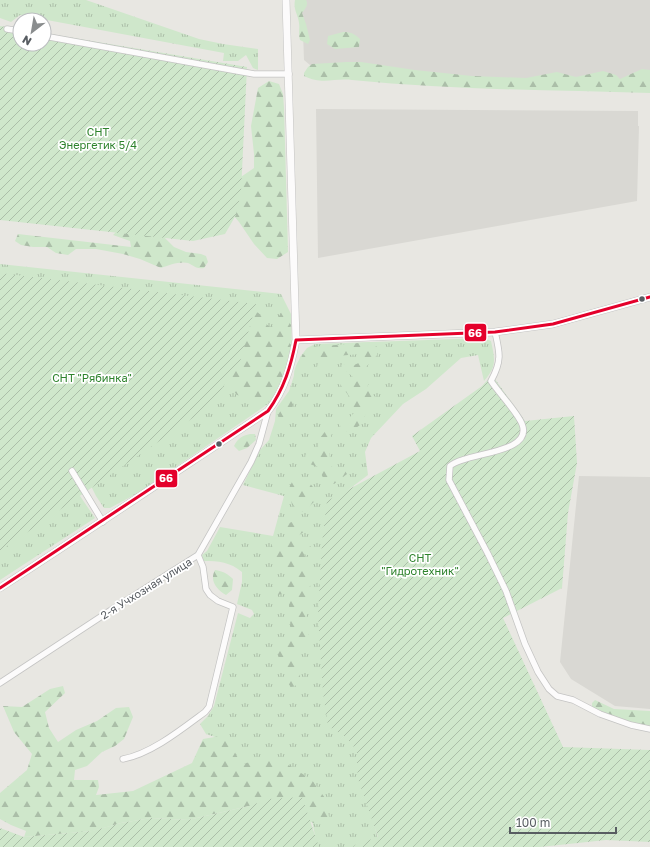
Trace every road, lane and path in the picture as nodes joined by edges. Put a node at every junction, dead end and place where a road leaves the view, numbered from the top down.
1 (286, 0) edge
2 (7, 29) dead end
3 (12, 30) edge
4 (52, 37) edge
5 (289, 74) junction
6 (650, 297) edge
7 (495, 332) junction
8 (296, 340) junction
9 (268, 411) junction
10 (72, 471) dead end
11 (103, 522) junction
12 (198, 555) junction
13 (0, 588) edge
14 (0, 683) edge
15 (650, 729) edge
16 (123, 759) dead end

1 - 5 street
2 - 3 street
4 - 5 street
5 - 8 street
6 - 7 street
7 - 8 street
7 - 15 street
8 - 9 street
9 - 11 street
9 - 12 street, 2-я Учхозная улица
10 - 11 street
11 - 13 street
12 - 14 street, 2-я Учхозная улица
12 - 16 street

